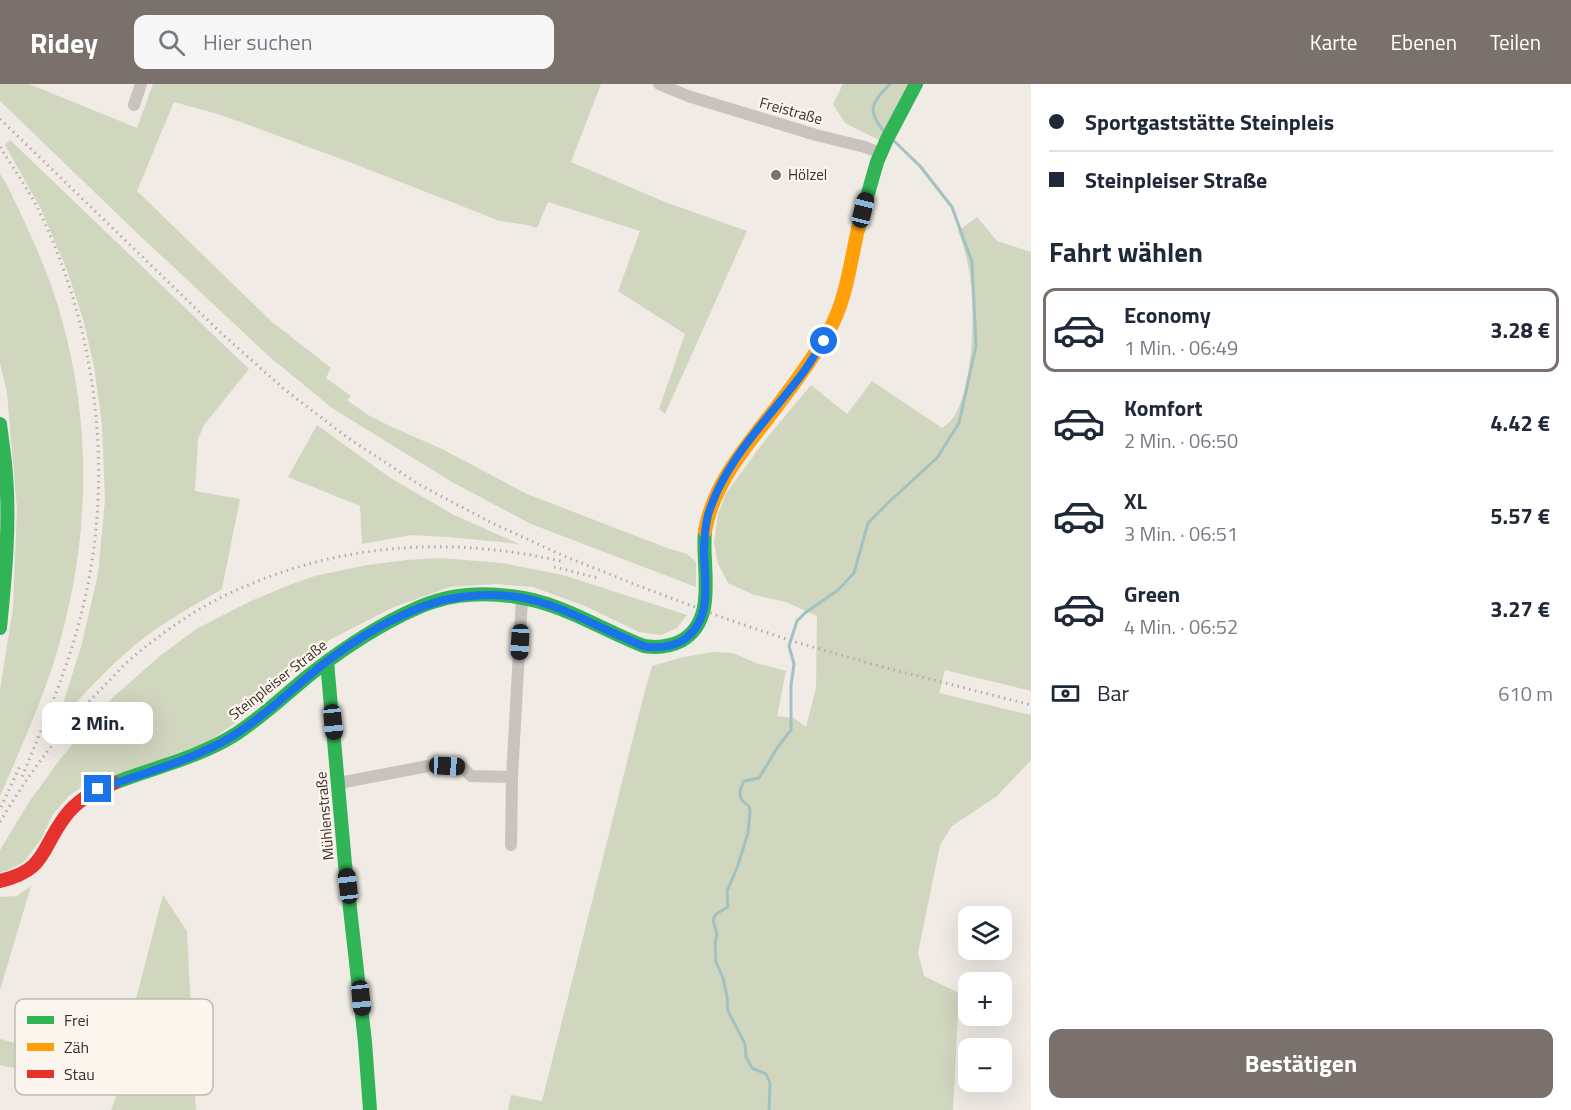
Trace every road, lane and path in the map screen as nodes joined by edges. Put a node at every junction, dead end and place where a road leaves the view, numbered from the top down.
1 (141, 84) edge
2 (659, 84) edge
3 (916, 84) edge
4 (134, 105) dead end
5 (882, 149) junction
6 (0, 424) edge
7 (522, 598) junction
8 (0, 628) edge
9 (327, 662) junction
10 (512, 777) junction
11 (339, 783) junction
12 (512, 845) dead end
13 (0, 881) edge
14 (370, 1110) edge

1 - 4 street
2 - 5 street, Freistraße
3 - 5 street
5 - 7 street, Steinpleiser Straße
6 - 8 street
7 - 9 street, Steinpleiser Straße
7 - 10 street
9 - 11 street, Mühlenstraße
9 - 13 street, Steinpleiser Straße
10 - 11 street
10 - 12 street
11 - 14 street, Mühlenstraße

